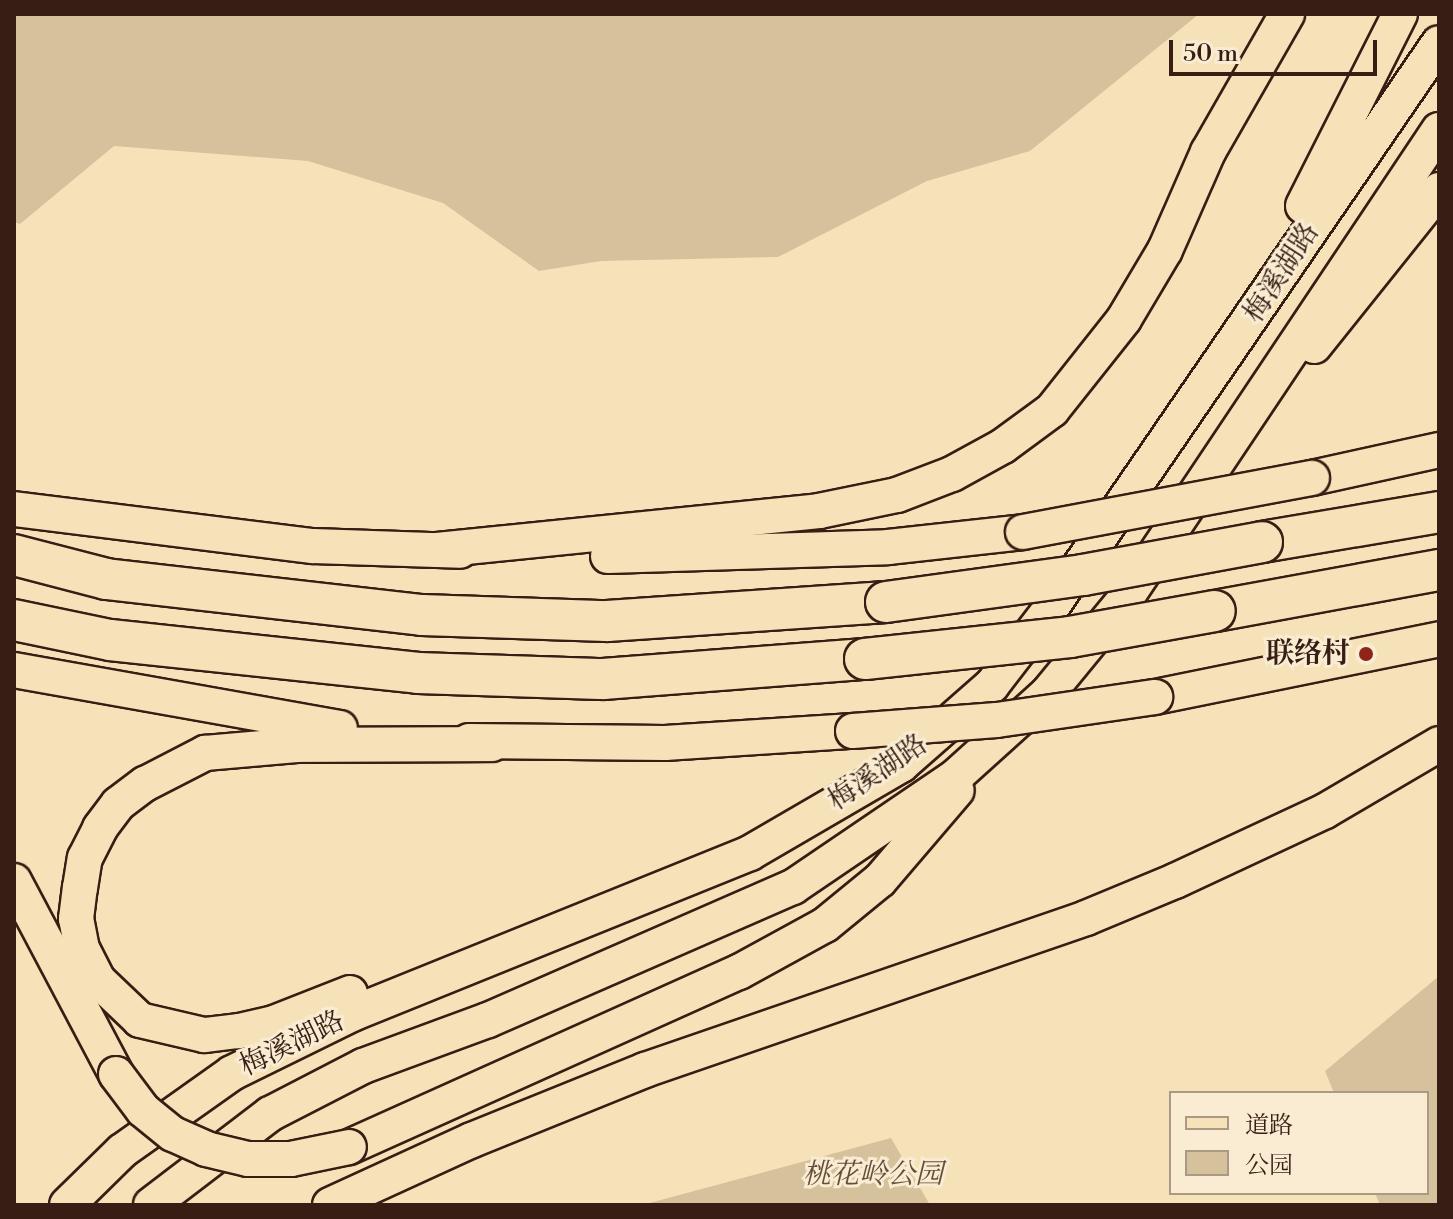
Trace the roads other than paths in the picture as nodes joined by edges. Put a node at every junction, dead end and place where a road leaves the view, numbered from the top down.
1 (1287, 14) edge
2 (1400, 14) edge
3 (1439, 43) edge
4 (1439, 130) edge
5 (1439, 190) edge
6 (1216, 373) junction
7 (1227, 446) junction
8 (1439, 450) edge
9 (14, 509) edge
10 (1439, 512) edge
11 (437, 550) junction
12 (14, 555) edge
13 (1439, 570) edge
14 (14, 620) edge
15 (1439, 639) edge
16 (14, 670) edge
17 (492, 744) junction
18 (1439, 744) edge
19 (991, 745) junction
20 (750, 853) junction
21 (14, 881) edge
22 (67, 1205) edge
23 (151, 1205) edge
24 (330, 1205) edge

1 - 11 main road
2 - 6 main road
3 - 6 main road, 梅溪湖路
4 - 7 main road, 梅溪湖路
5 - 7 main road
6 - 20 main road, 梅溪湖路
7 - 19 main road, 梅溪湖路
8 - 11 main road, bridge
9 - 11 main road
10 - 12 highway, bridge
13 - 14 highway, bridge
15 - 17 main road, bridge
16 - 17 main road
17 - 20 main road
18 - 24 main road
19 - 21 main road, bridge
19 - 23 main road, 梅溪湖路
20 - 22 main road, 梅溪湖路

